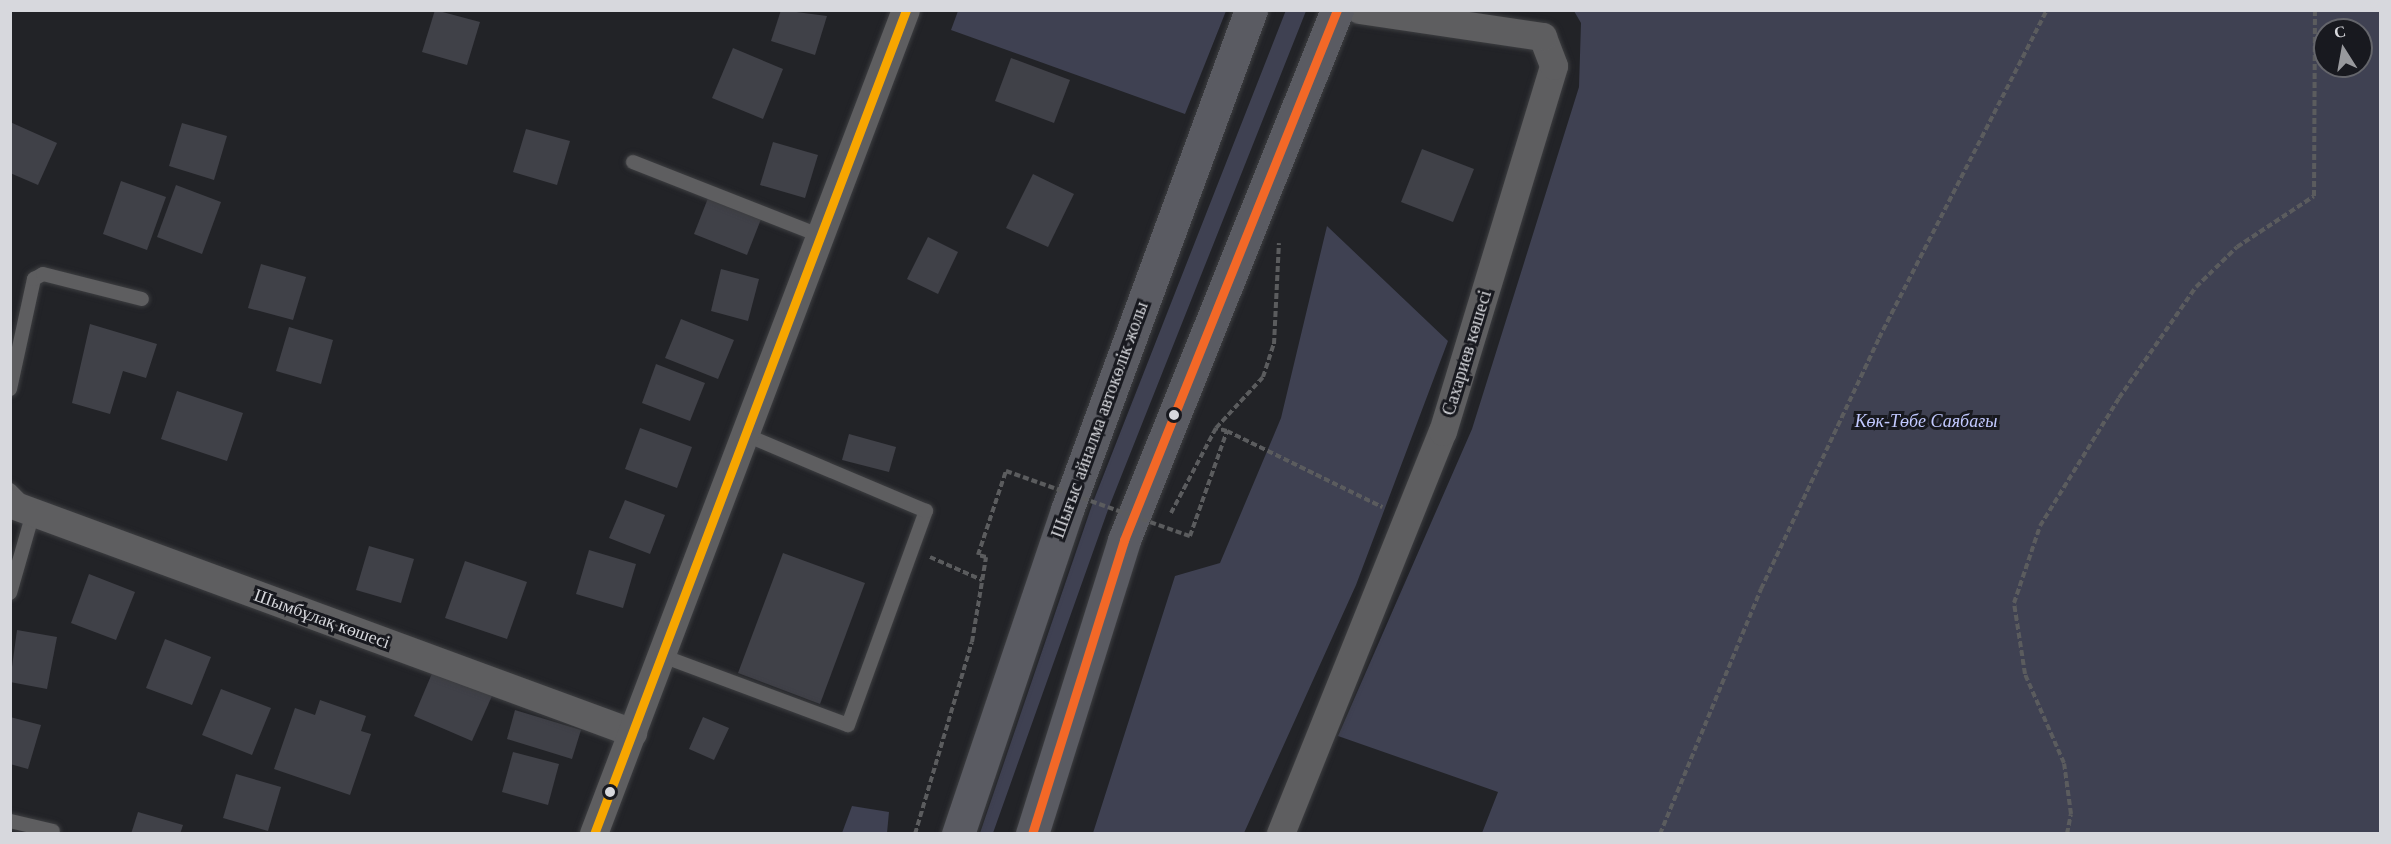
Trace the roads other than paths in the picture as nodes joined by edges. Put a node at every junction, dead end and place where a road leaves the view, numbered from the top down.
1 (906, 10) edge
2 (1251, 10) edge
3 (1337, 10) edge
4 (1360, 10) edge
5 (1498, 19) edge
6 (633, 162) dead end
7 (821, 236) junction
8 (142, 299) dead end
9 (10, 389) edge
10 (746, 435) junction
11 (10, 490) edge
12 (22, 509) edge
13 (10, 593) edge
14 (664, 657) junction
15 (633, 734) junction
16 (10, 820) edge
17 (52, 831) dead end
18 (594, 834) edge
19 (958, 834) edge
20 (1032, 834) edge
21 (1281, 834) edge

1 - 7 street
2 - 19 main road, Шығыс айналма автокөлік жолы
3 - 20 main road
4 - 5 street, Сахариев көшесі
5 - 21 street, Сахариев көшесі
6 - 7 lane
7 - 10 street
8 - 9 lane
10 - 14 street
10 - 14 lane
11 - 12 lane
12 - 13 lane
12 - 15 street, Шымбұлақ көшесі
14 - 15 street
15 - 18 street
16 - 17 lane

